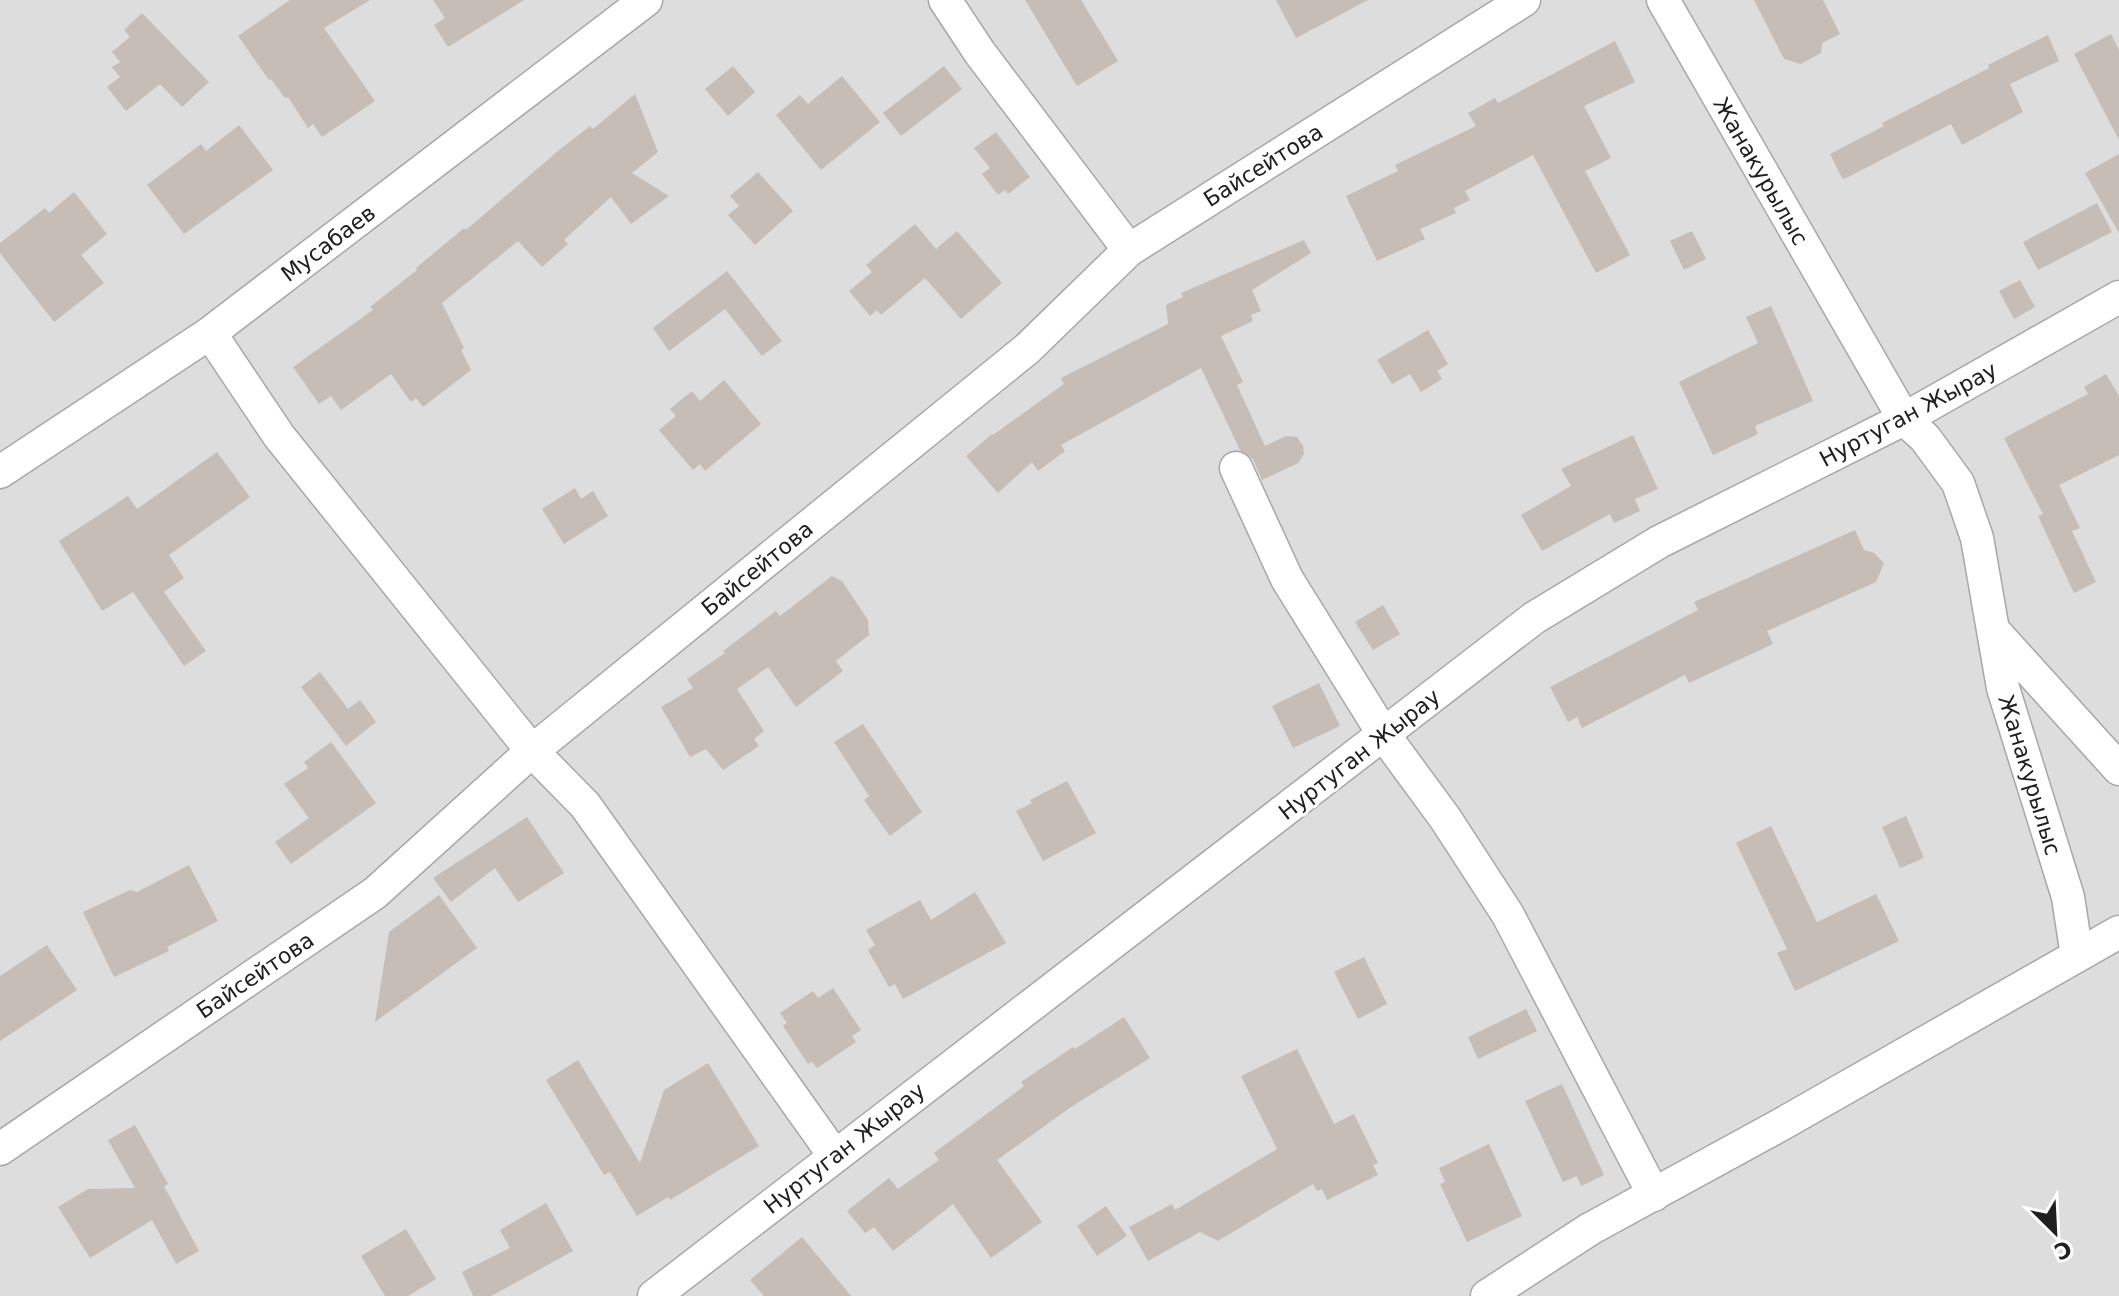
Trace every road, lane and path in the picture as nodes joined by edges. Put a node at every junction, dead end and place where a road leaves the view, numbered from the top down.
1 (646, 0) edge
2 (945, 0) edge
3 (1524, 0) edge
4 (1663, 0) edge
5 (1129, 250) junction
6 (2119, 297) edge
7 (210, 333) junction
8 (1904, 419) junction
9 (1236, 468) dead end
10 (0, 472) edge
11 (1993, 630) junction
12 (1384, 735) junction
13 (532, 751) junction
14 (2119, 769) edge
15 (2119, 932) edge
16 (2077, 956) junction
17 (0, 1149) edge
18 (834, 1155) junction
19 (1654, 1195) junction
20 (654, 1296) edge
21 (1487, 1296) edge

1 - 7 street, Мусабаев
2 - 5 street
3 - 5 street, Байсейтова
4 - 8 street, Жанакурылыс
5 - 13 street, Байсейтова
6 - 8 street, Нуртуган Жырау
7 - 10 street, Мусабаев
7 - 13 street
8 - 11 street, Жанакурылыс
8 - 12 street, Нуртуган Жырау
9 - 12 street
11 - 14 street
11 - 16 street, Жанакурылыс
12 - 18 street, Нуртуган Жырау
12 - 19 street
13 - 17 street, Байсейтова
13 - 18 street
15 - 16 street
16 - 19 street
18 - 20 street, Нуртуган Жырау
19 - 21 street

